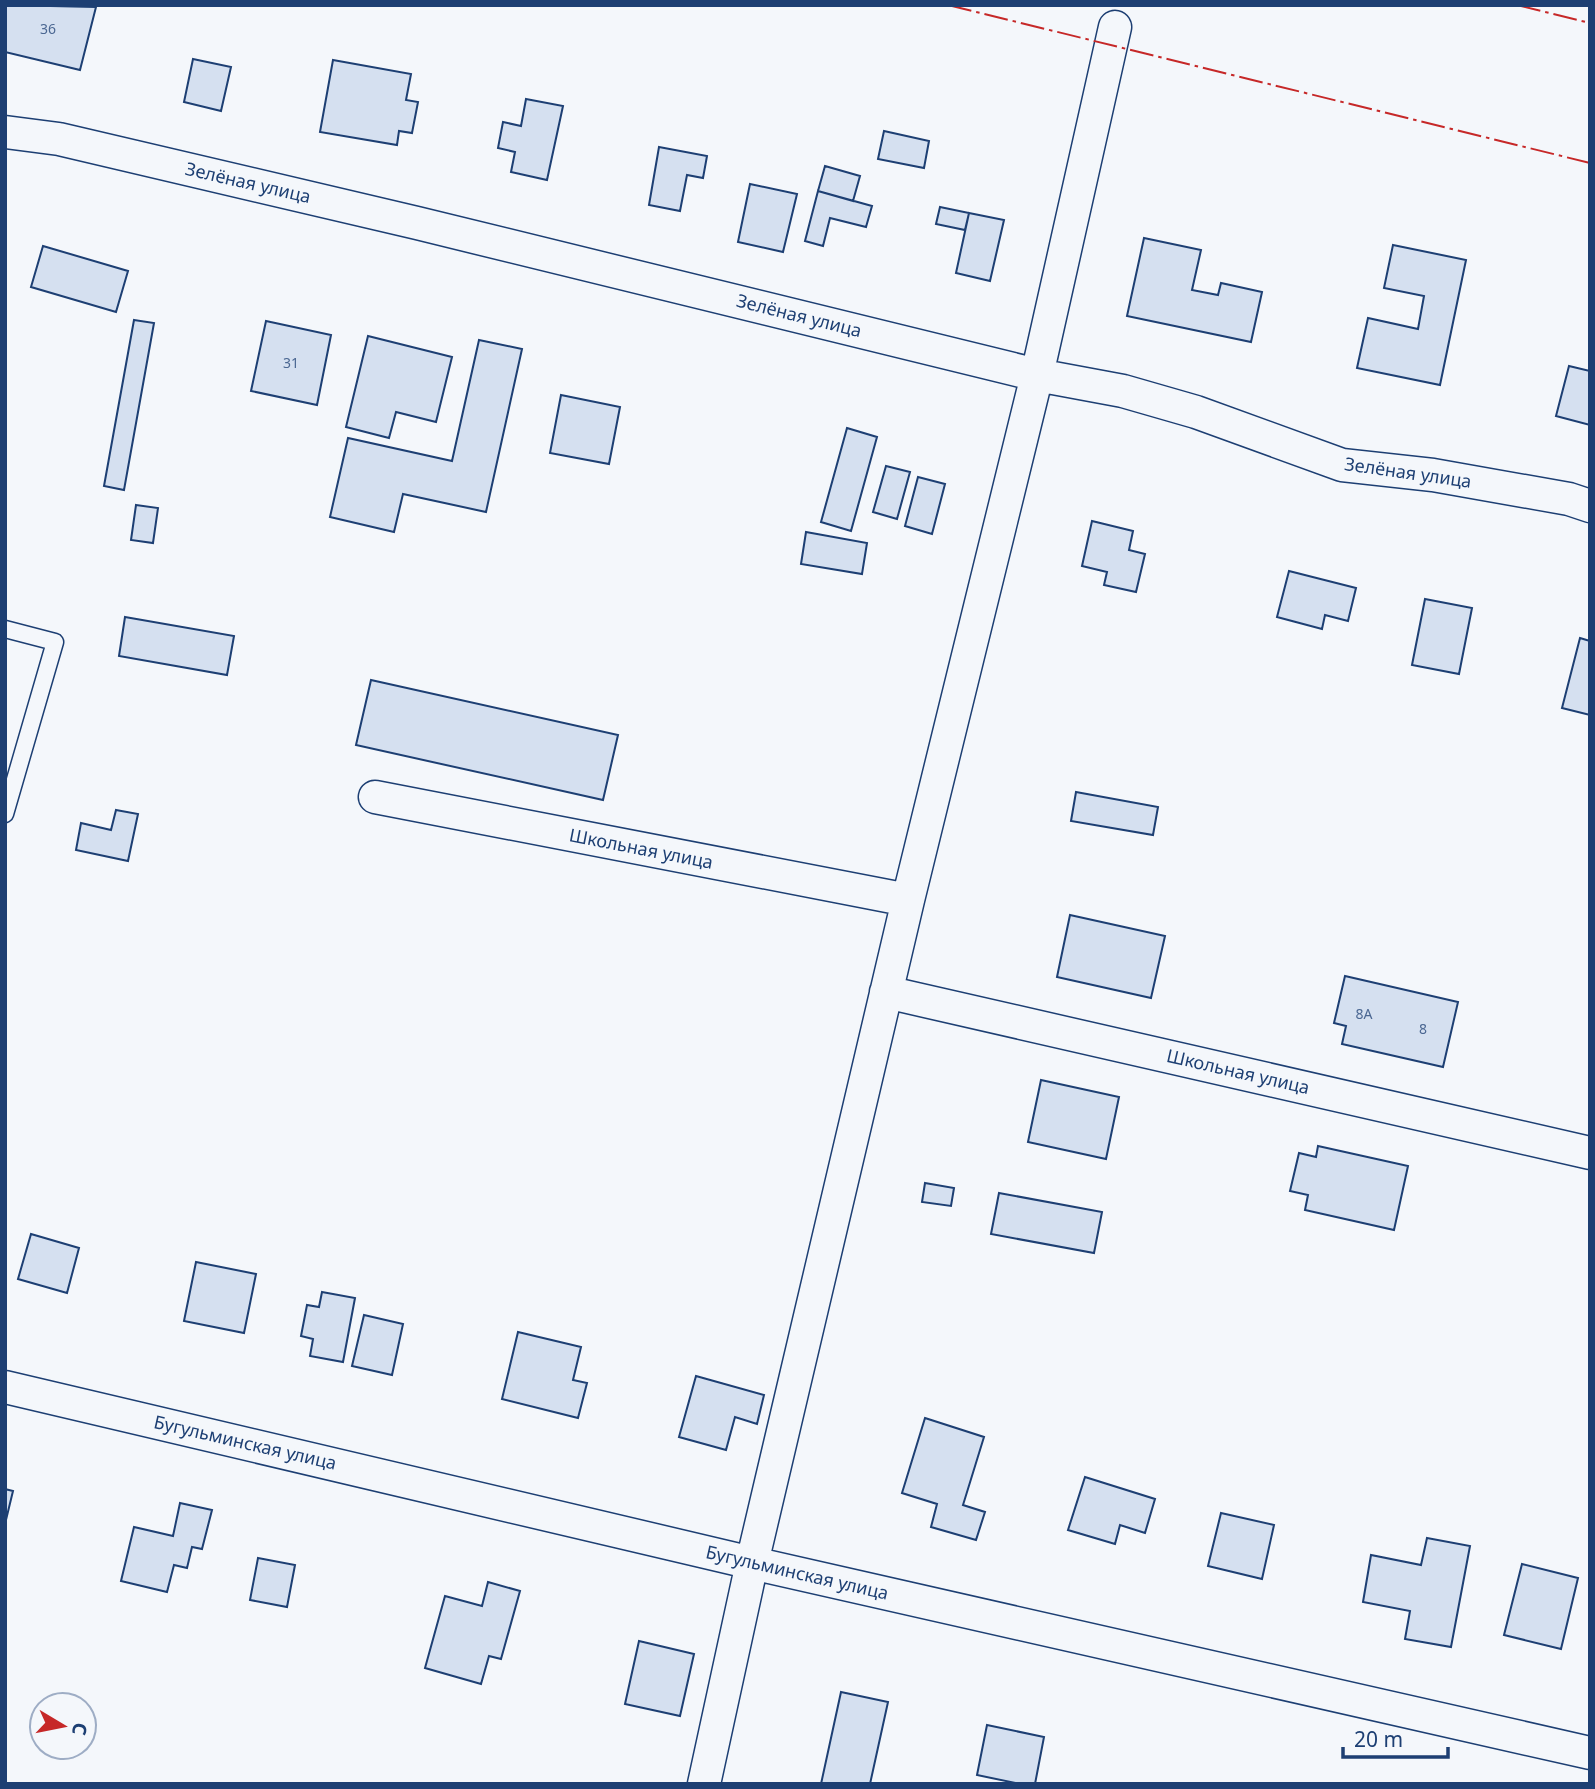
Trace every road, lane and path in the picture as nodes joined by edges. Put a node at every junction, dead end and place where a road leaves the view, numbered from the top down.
1 (1115, 27) dead end
2 (5, 132) edge
3 (1037, 375) junction
4 (1590, 506) edge
5 (5, 629) edge
6 (375, 797) dead end
7 (5, 814) edge
8 (908, 900) junction
9 (886, 992) junction
10 (1590, 1153) edge
11 (5, 1387) edge
12 (752, 1563) junction
13 (1590, 1753) edge
14 (704, 1784) edge

1 - 3 street
2 - 3 street, Зелёная улица
3 - 4 street, Зелёная улица
3 - 8 street
5 - 7 lane
6 - 8 street, Школьная улица
8 - 9 street
9 - 10 street, Школьная улица
9 - 12 street
11 - 12 street, Бугульминская улица
12 - 13 street, Бугульминская улица
12 - 14 street

